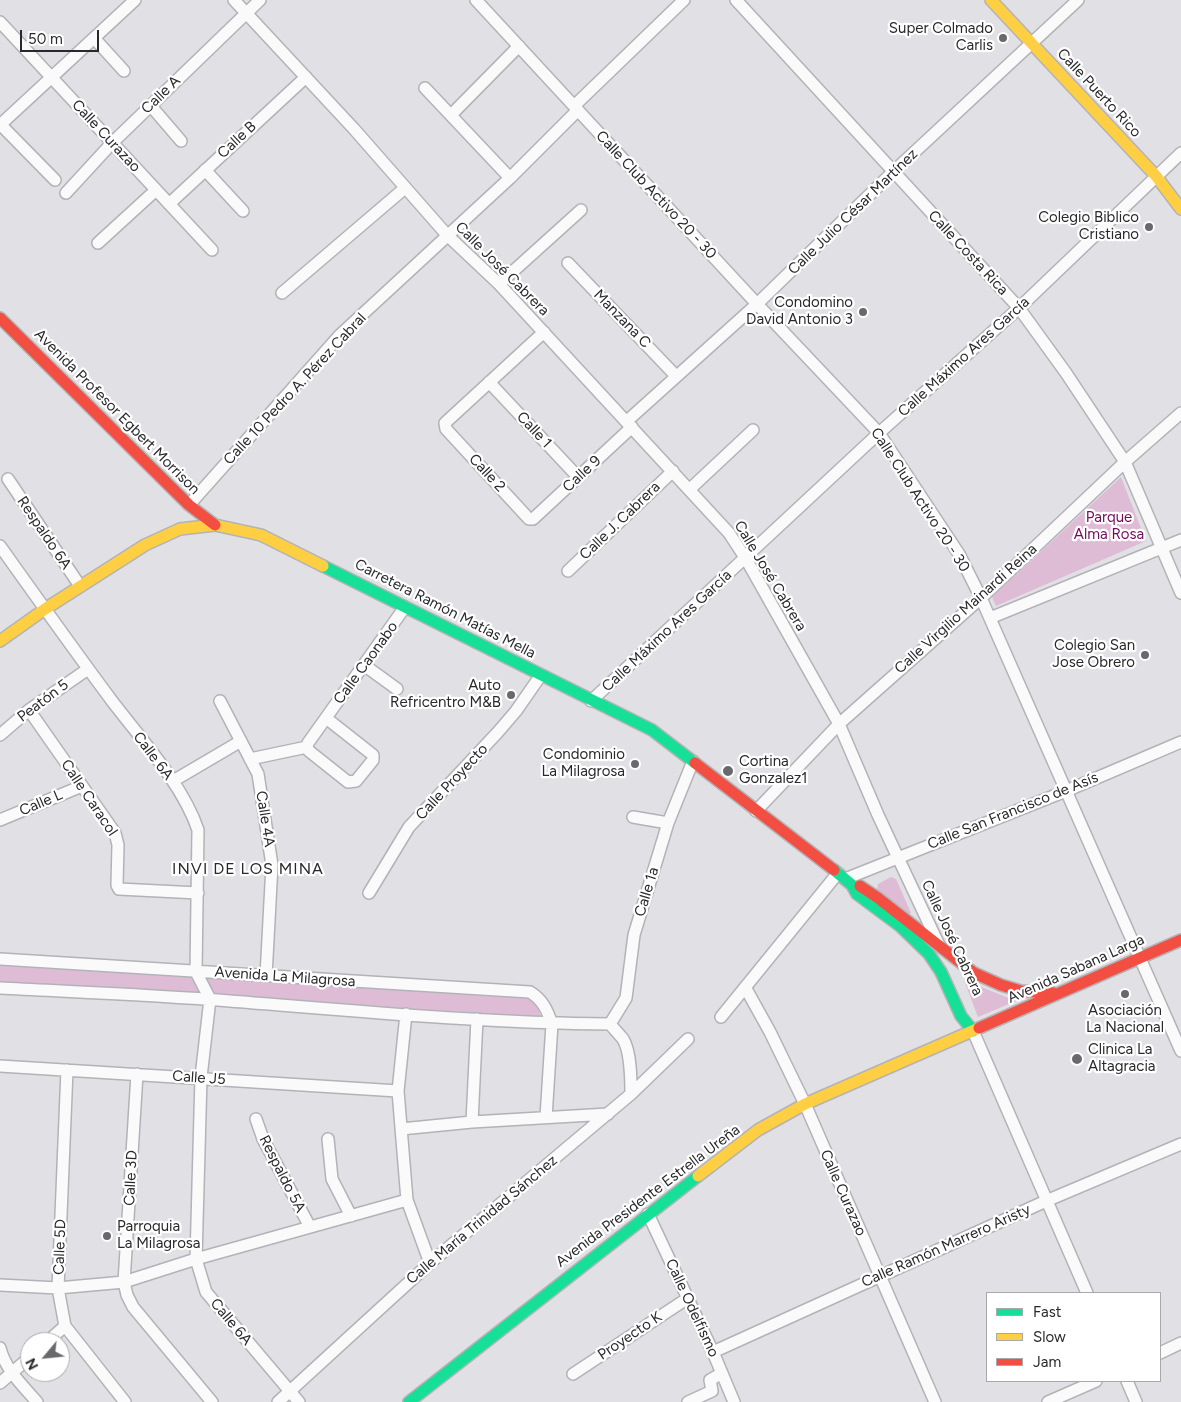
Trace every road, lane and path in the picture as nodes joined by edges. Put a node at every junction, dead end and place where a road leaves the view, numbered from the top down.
1 (135, 0) edge
2 (234, 0) edge
3 (260, 0) edge
4 (476, 0) edge
5 (684, 0) edge
6 (736, 0) edge
7 (992, 0) edge
8 (1078, 0) edge
9 (246, 13) junction
10 (0, 22) edge
11 (94, 38) junction
12 (1031, 43) junction
13 (519, 46) junction
14 (124, 71) dead end
15 (51, 77) junction
16 (306, 77) junction
17 (425, 88) dead end
18 (151, 106) junction
19 (576, 108) junction
20 (450, 115) junction
21 (0, 124) edge
22 (181, 141) dead end
23 (112, 143) junction
24 (1181, 153) edge
25 (205, 170) junction
26 (893, 172) junction
27 (1156, 176) junction
28 (510, 178) junction
29 (54, 180) dead end
30 (405, 188) junction
31 (156, 190) junction
32 (66, 193) dead end
33 (169, 204) junction
34 (1181, 209) edge
35 (581, 210) dead end
36 (244, 211) dead end
37 (447, 235) junction
38 (98, 243) dead end
39 (212, 250) dead end
40 (568, 263) dead end
41 (499, 284) junction
42 (282, 293) dead end
43 (756, 304) junction
44 (1019, 308) junction
45 (0, 318) edge
46 (544, 332) junction
47 (676, 376) junction
48 (489, 382) junction
49 (1181, 413) edge
50 (629, 424) junction
51 (754, 430) dead end
52 (879, 433) junction
53 (1125, 462) junction
54 (673, 471) junction
55 (578, 477) junction
56 (8, 479) dead end
57 (690, 489) junction
58 (189, 505) junction
59 (530, 520) joint
60 (215, 525) junction
61 (1181, 540) edge
62 (0, 546) edge
63 (1162, 548) junction
64 (746, 558) junction
65 (568, 572) dead end
66 (80, 586) junction
67 (1181, 593) edge
68 (981, 598) junction
69 (405, 607) junction
70 (45, 609) junction
71 (990, 618) junction
72 (0, 641) edge
73 (364, 665) junction
74 (88, 669) junction
75 (541, 675) junction
76 (397, 690) dead end
77 (220, 701) dead end
78 (591, 701) junction
79 (29, 710) junction
80 (326, 718) junction
81 (838, 724) junction
82 (0, 735) edge
83 (241, 741) junction
84 (1181, 742) edge
85 (307, 747) junction
86 (250, 759) junction
87 (692, 761) junction
88 (173, 781) junction
89 (82, 786) junction
90 (1066, 791) junction
91 (756, 810) junction
92 (633, 817) dead end
93 (1, 818) edge
94 (668, 823) junction
95 (898, 857) junction
96 (845, 879) junction
97 (198, 893) junction
98 (369, 893) dead end
99 (1181, 940) edge
100 (938, 945) junction
101 (1140, 957) junction
102 (0, 959) edge
103 (196, 972) junction
104 (266, 976) junction
105 (745, 987) junction
106 (0, 988) edge
107 (1058, 993) junction
108 (210, 999) junction
109 (406, 1014) junction
110 (721, 1017) dead end
111 (477, 1019) junction
112 (552, 1024) junction
113 (610, 1024) junction
114 (973, 1031) junction
115 (688, 1039) dead end
116 (927, 1050) joint
117 (1181, 1051) edge
118 (0, 1066) edge
119 (66, 1070) junction
120 (137, 1074) junction
121 (201, 1077) junction
122 (398, 1091) junction
123 (631, 1094) junction
124 (805, 1104) junction
125 (608, 1114) junction
126 (546, 1117) junction
127 (256, 1119) dead end
128 (472, 1122) junction
129 (401, 1130) junction
130 (328, 1139) dead end
131 (1181, 1144) edge
132 (407, 1200) junction
133 (1046, 1201) junction
134 (648, 1214) junction
135 (351, 1216) junction
136 (310, 1228) junction
137 (196, 1259) junction
138 (430, 1263) junction
139 (879, 1276) junction
140 (124, 1282) junction
141 (0, 1285) edge
142 (58, 1288) junction
143 (1087, 1292) edge
144 (688, 1298) junction
145 (65, 1326) junction
146 (58, 1332) edge
147 (1181, 1343) edge
148 (0, 1348) edge
149 (713, 1352) junction
150 (1161, 1353) edge
151 (20, 1365) edge
152 (12, 1372) junction
153 (573, 1374) dead end
154 (722, 1374) junction
155 (1094, 1382) edge
156 (1127, 1382) edge
157 (0, 1384) edge
158 (290, 1391) junction
159 (37, 1402) edge
160 (125, 1402) edge
161 (212, 1402) edge
162 (278, 1402) edge
163 (300, 1402) edge
164 (409, 1402) edge
165 (688, 1402) edge
166 (734, 1402) edge
167 (935, 1402) edge
168 (1048, 1402) edge
169 (1136, 1402) edge

1 - 11 street
2 - 9 street, Calle José Cabrera
3 - 9 street, Calle A
4 - 13 street, Calle Club Activo 20 - 30
5 - 19 street, Calle 10 Pedro A. Pérez Cabral
6 - 26 street, Calle Costa Rica
7 - 12 main road, Calle Puerto Rico
8 - 12 street, Calle Julio César Martínez
9 - 16 street, Calle José Cabrera
9 - 18 street, Calle A
10 - 15 street, Calle Curazao
11 - 14 street
11 - 15 street
12 - 26 street, Calle Julio César Martínez
12 - 27 main road, Calle Puerto Rico
13 - 19 street, Calle Club Activo 20 - 30
13 - 20 street
15 - 21 street
15 - 23 street, Calle Curazao
16 - 25 street, Calle B
16 - 30 street, Calle José Cabrera
17 - 20 street
18 - 22 street
18 - 23 street, Calle A
19 - 28 street, Calle 10 Pedro A. Pérez Cabral
19 - 43 street, Calle Club Activo 20 - 30
20 - 28 street
21 - 29 street
23 - 31 street, Calle Curazao
23 - 32 street, Calle A
24 - 27 street, Calle Máximo Ares García
25 - 33 street, Calle B
25 - 36 street
26 - 43 street, Calle Julio César Martínez
26 - 44 street, Calle Costa Rica
27 - 34 main road, Calle Puerto Rico
27 - 44 street, Calle Máximo Ares García
28 - 37 street, Calle 10 Pedro A. Pérez Cabral
30 - 37 street, Calle José Cabrera
30 - 42 street
31 - 33 street, Calle Curazao
31 - 38 street
33 - 39 street, Calle Curazao
35 - 41 street
37 - 41 street, Calle José Cabrera
37 - 58 street, Calle 10 Pedro A. Pérez Cabral
40 - 47 street, Manzana C
41 - 46 street, Calle José Cabrera
43 - 47 street, Calle Julio César Martínez
43 - 52 street, Calle Club Activo 20 - 30
44 - 52 street, Calle Máximo Ares García
44 - 53 street, Calle Costa Rica
45 - 58 main road, Avenida Profesor Egbert Morrison
46 - 48 street
46 - 50 street, Calle José Cabrera
47 - 50 street, Calle Julio César Martínez
48 - 55 street, Calle 1
48 - 59 street, Calle 2
49 - 53 street, Calle Virgilio Mainardi Reina
50 - 54 street, Calle José Cabrera
50 - 55 street, Calle 9
51 - 57 street
52 - 64 street, Calle Máximo Ares García
52 - 68 street, Calle Club Activo 20 - 30
53 - 63 street, Calle Costa Rica
53 - 68 street, Calle Virgilio Mainardi Reina
54 - 57 street, Calle José Cabrera
54 - 65 street, Calle J. Cabrera
55 - 59 street, Calle 9
56 - 66 street, Respaldo 6A
57 - 64 street, Calle José Cabrera
58 - 60 main road, Avenida Profesor Egbert Morrison
60 - 66 main road, Carretera Ramón Matías Mella
60 - 69 main road, Carretera Ramón Matías Mella
61 - 63 street
62 - 70 street, Calle 6A
63 - 67 street, Calle Costa Rica
63 - 71 street
64 - 78 street, Calle Máximo Ares García
64 - 81 street, Calle José Cabrera
66 - 70 main road, Carretera Ramón Matías Mella
68 - 71 street, Calle Club Activo 20 - 30
68 - 81 street, Calle Virgilio Mainardi Reina
69 - 73 street, Calle Caonabo
69 - 75 main road, Carretera Ramón Matías Mella
70 - 72 main road, Carretera Ramón Matías Mella
70 - 74 street, Calle 6A
71 - 90 street, Calle Club Activo 20 - 30
73 - 76 street
73 - 80 street, Calle Caonabo
74 - 79 street, Peatón 5
74 - 88 street, Calle 6A
75 - 78 main road, Carretera Ramón Matías Mella
75 - 98 street, Calle Proyecto
77 - 83 street, Calle 4A
78 - 87 main road, Carretera Ramón Matías Mella
79 - 82 street, Peatón 5
79 - 89 street, Calle Caracol
80 - 85 street, Calle Caonabo
80 - 85 street, Calle Caonabo
81 - 91 street, Calle Virgilio Mainardi Reina
81 - 95 street, Calle José Cabrera
83 - 86 street, Calle 4A
83 - 88 street
84 - 90 street, Calle San Francisco de Asís
85 - 86 street
86 - 104 street, Calle 4A
87 - 91 main road, Carretera Ramón Matías Mella
87 - 94 street, Calle 1a
88 - 97 street, Calle 6A
89 - 93 street, Calle L
89 - 97 street, Calle Caracol
90 - 95 street, Calle San Francisco de Asís
90 - 101 street, Calle Club Activo 20 - 30
91 - 96 main road, Carretera Ramón Matías Mella
92 - 94 street
94 - 113 street, Calle 1a
95 - 96 street, Calle San Francisco de Asís
95 - 100 street, Calle José Cabrera
96 - 100 main road, Carretera Ramón Matías Mella
96 - 105 street
96 - 114 main road, Carretera Ramón Matías Mella
97 - 103 street, Calle 6A
99 - 101 main road, Avenida Sabana Larga
100 - 107 main road, Carretera Ramón Matías Mella
100 - 114 main road, Calle José Cabrera
101 - 107 main road, Avenida Sabana Larga
101 - 117 street, Calle Club Activo 20 - 30
102 - 103 street, Avenida La Milagrosa
103 - 104 street, Avenida La Milagrosa
103 - 108 street, Calle 6A
104 - 112 street, Avenida La Milagrosa
105 - 110 street
105 - 124 street, Calle Curazao
106 - 108 street, Avenida La Milagrosa
107 - 114 main road, Avenida Sabana Larga
108 - 109 street, Avenida La Milagrosa
108 - 121 street, Calle 6A
109 - 111 street, Avenida La Milagrosa
109 - 122 street
111 - 112 street, Avenida La Milagrosa
111 - 128 street
112 - 113 street, Avenida La Milagrosa
112 - 126 street
113 - 123 street
114 - 116 main road, Avenida Sabana Larga
114 - 133 street, Calle José Cabrera
115 - 123 street, Calle María Trinidad Sánchez
116 - 124 main road, Avenida Presidente Estrella Ureña
118 - 119 street, Calle J5
119 - 120 street, Calle J5
119 - 142 street, Calle 5D
120 - 121 street, Calle J5
120 - 140 street, Calle 3D
121 - 122 street, Calle J5
121 - 137 street, Calle 6A
122 - 129 street
123 - 125 street, Calle María Trinidad Sánchez
124 - 134 main road, Avenida Presidente Estrella Ureña
124 - 139 street, Calle Curazao
125 - 126 street
125 - 138 street, Calle María Trinidad Sánchez
126 - 128 street
127 - 136 street, Respaldo 5A
128 - 129 street
129 - 132 street
130 - 135 street
131 - 133 street, Calle Ramón Marrero Aristy
132 - 135 street
132 - 138 street
133 - 139 street, Calle Ramón Marrero Aristy
133 - 143 street, Calle José Cabrera
134 - 144 street, Calle Odelfismo
134 - 164 main road, Avenida Presidente Estrella Ureña
135 - 136 street
136 - 137 street
137 - 140 street
137 - 158 street, Calle 6A
138 - 158 street, Calle María Trinidad Sánchez
139 - 149 street, Calle Ramón Marrero Aristy
139 - 167 street, Calle Curazao
140 - 142 street
140 - 161 street, Calle 3D
141 - 142 street
142 - 145 street, Calle 5D
144 - 149 street, Calle Odelfismo
144 - 153 street, Proyecto K
145 - 146 street
145 - 160 street, Calle 5D
147 - 150 street
148 - 152 street
149 - 154 street, Calle Odelfismo
151 - 152 street
152 - 157 street
152 - 159 street
154 - 165 street
154 - 166 street, Calle Odelfismo
155 - 168 street
156 - 169 street
158 - 162 street, Calle María Trinidad Sánchez
158 - 163 street, Calle 6A

